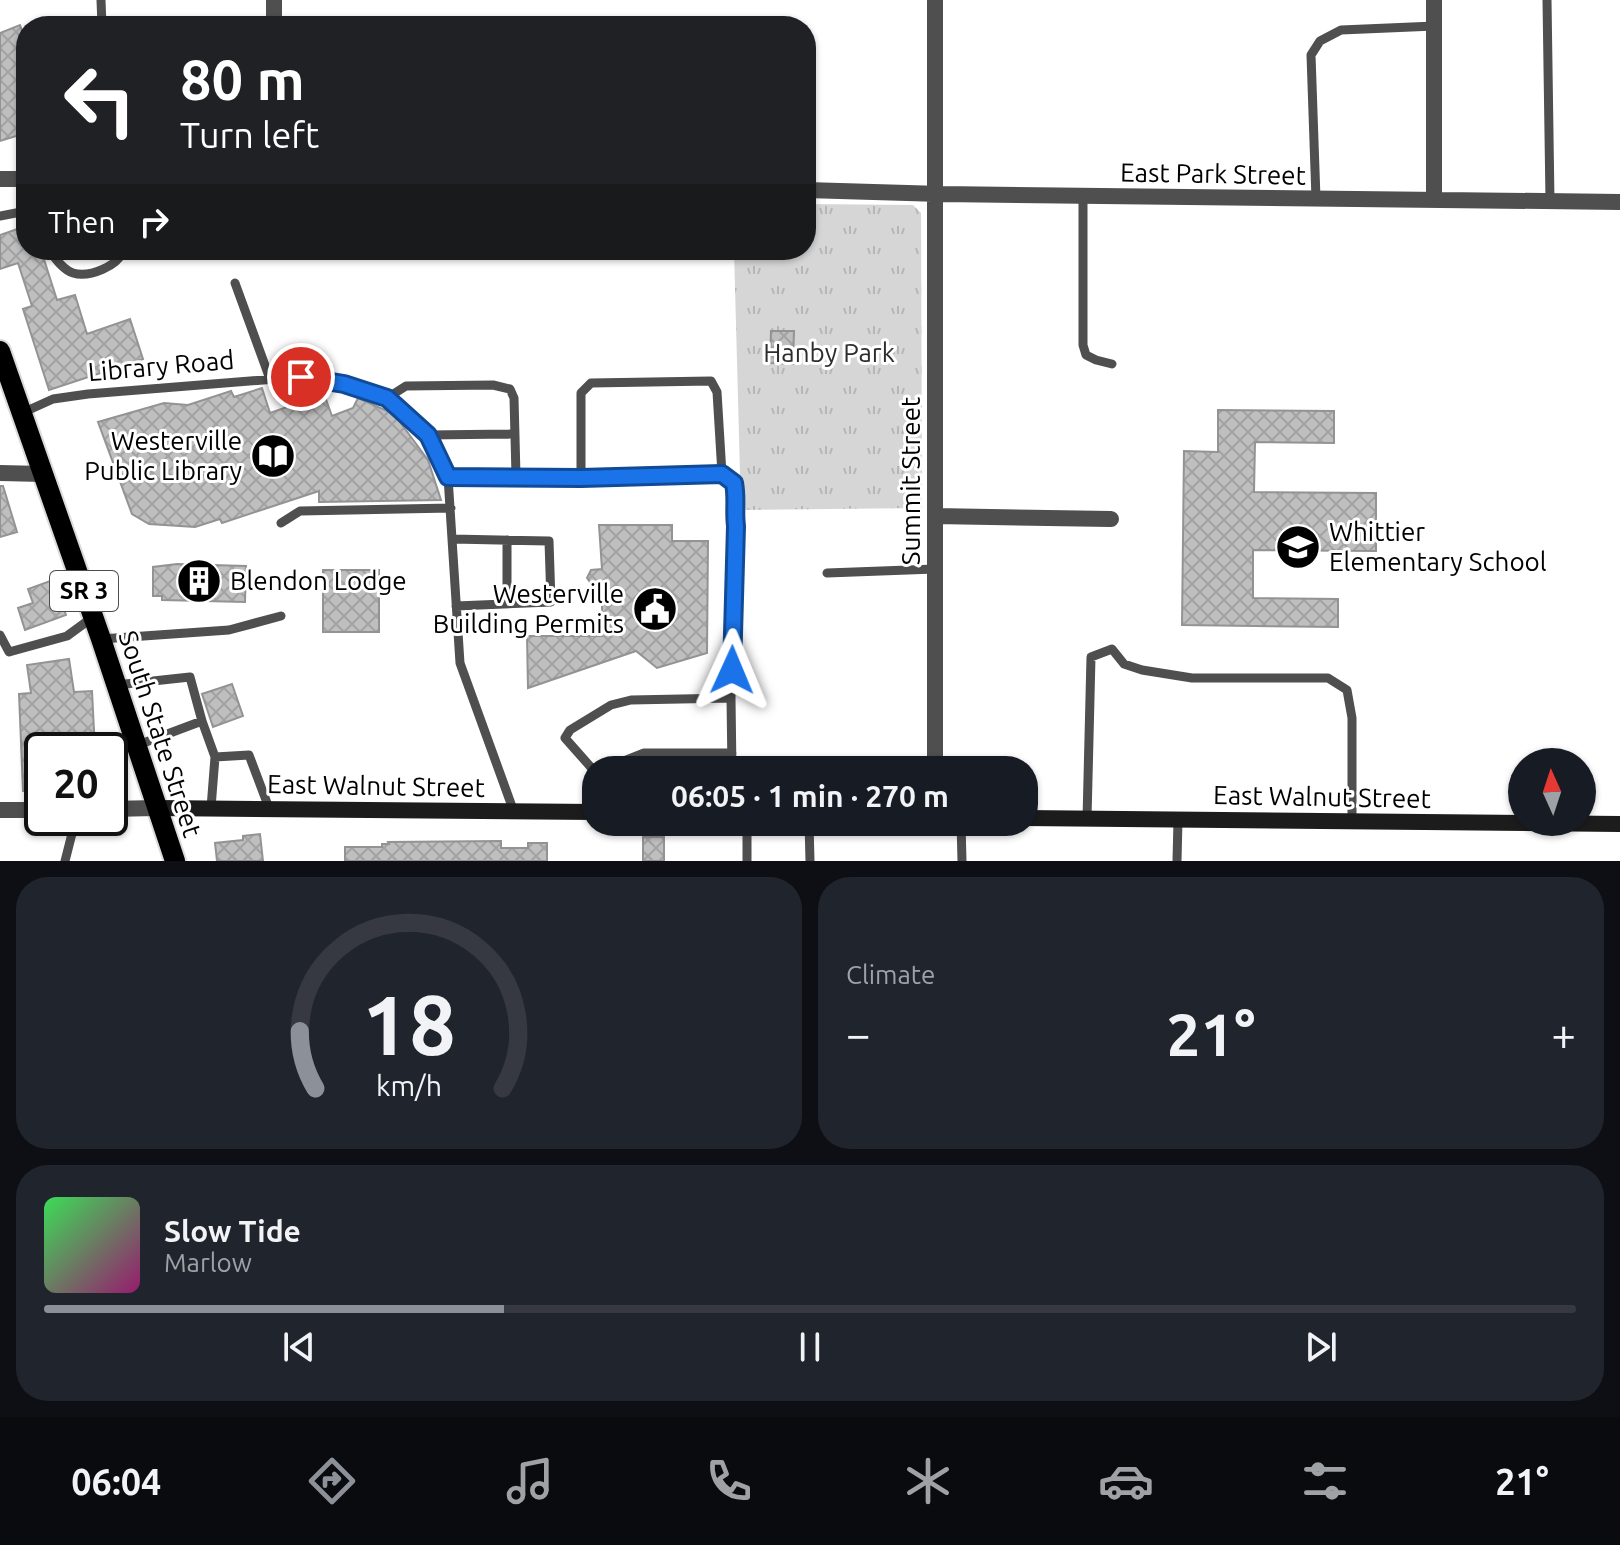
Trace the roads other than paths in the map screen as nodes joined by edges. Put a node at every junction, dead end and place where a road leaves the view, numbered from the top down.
1 (935, 0) edge
2 (1434, 0) edge
3 (1547, 0) edge
4 (1435, 26) junction
5 (816, 190) edge
6 (935, 193) junction
7 (1083, 196) junction
8 (1316, 199) junction
9 (1434, 200) junction
10 (1550, 201) junction
11 (1620, 202) edge
12 (58, 260) edge
13 (120, 260) edge
14 (235, 283) dead end
15 (0, 351) edge
16 (1112, 364) dead end
17 (270, 379) junction
18 (387, 398) junction
19 (22, 413) junction
20 (515, 434) junction
21 (428, 435) junction
22 (0, 473) edge
23 (43, 474) junction
24 (722, 474) junction
25 (516, 476) junction
26 (448, 477) junction
27 (581, 478) junction
28 (451, 508) junction
29 (935, 516) junction
30 (1111, 519) dead end
31 (281, 523) dead end
32 (453, 539) junction
33 (507, 540) junction
34 (935, 569) junction
35 (827, 573) dead end
36 (507, 604) junction
37 (456, 606) junction
38 (281, 616) dead end
39 (93, 617) junction
40 (0, 635) edge
41 (101, 639) junction
42 (9, 652) junction
43 (0, 661) edge
44 (116, 685) junction
45 (731, 698) junction
46 (202, 721) junction
47 (136, 745) junction
48 (732, 753) joint
49 (636, 756) edge
50 (935, 756) edge
51 (215, 757) junction
52 (582, 758) edge
53 (156, 808) junction
54 (211, 808) junction
55 (269, 808) junction
56 (128, 809) edge
57 (0, 810) edge
58 (24, 810) edge
59 (514, 812) junction
60 (582, 812) edge
61 (1038, 818) edge
62 (1087, 819) junction
63 (1178, 820) junction
64 (1352, 822) junction
65 (1620, 824) edge
66 (71, 836) edge
67 (747, 836) edge
68 (809, 836) edge
69 (961, 836) edge
70 (65, 861) edge
71 (175, 861) edge
72 (747, 861) edge
73 (810, 861) edge
74 (962, 861) edge
75 (1177, 861) edge

1 - 6 street, Summit Street
2 - 4 street
3 - 10 lane
4 - 8 lane
4 - 9 street
5 - 6 street, East Park Street
6 - 7 street, East Park Street
6 - 29 street, Summit Street
7 - 8 street, East Park Street
7 - 16 lane
8 - 9 street, East Park Street
9 - 10 street, East Park Street
10 - 11 street, East Park Street
12 - 13 lane
14 - 17 lane
15 - 19 main road, South State Street / SR 3
17 - 18 lane, Library Road
17 - 19 lane, Library Road
18 - 20 lane
18 - 21 lane, Library Road
19 - 23 main road, South State Street / SR 3
20 - 21 lane
20 - 25 lane
21 - 26 lane, Library Road
22 - 23 street
23 - 39 main road, South State Street / SR 3
24 - 27 lane
24 - 27 lane
24 - 45 lane
25 - 26 lane
25 - 27 lane
26 - 28 lane, Library Road
28 - 31 lane
28 - 32 lane, Library Road
29 - 30 street
29 - 34 street, Summit Street
32 - 33 lane
32 - 37 lane, Library Road
33 - 36 lane
33 - 36 lane
34 - 35 lane
34 - 50 street, Summit Street
36 - 37 lane
37 - 59 lane, Library Road
38 - 41 lane
39 - 41 main road, South State Street / SR 3
39 - 42 lane
40 - 42 lane
41 - 44 main road, South State Street / SR 3
42 - 43 lane
44 - 46 lane
44 - 47 main road, South State Street / SR 3
45 - 48 lane
45 - 52 lane
46 - 47 lane
46 - 51 lane
47 - 53 main road, South State Street / SR 3
48 - 49 lane
51 - 54 lane
51 - 55 lane
53 - 54 main road, East Walnut Street
53 - 56 street
53 - 71 main road, South State Street / SR 3
54 - 55 main road, East Walnut Street
55 - 59 main road, East Walnut Street
57 - 58 street
59 - 60 main road, East Walnut Street
61 - 62 main road, East Walnut Street
62 - 63 main road, East Walnut Street
62 - 64 lane
63 - 64 main road, East Walnut Street
63 - 75 lane
64 - 65 main road, East Walnut Street
66 - 70 lane
67 - 72 lane
68 - 73 lane
69 - 74 lane

